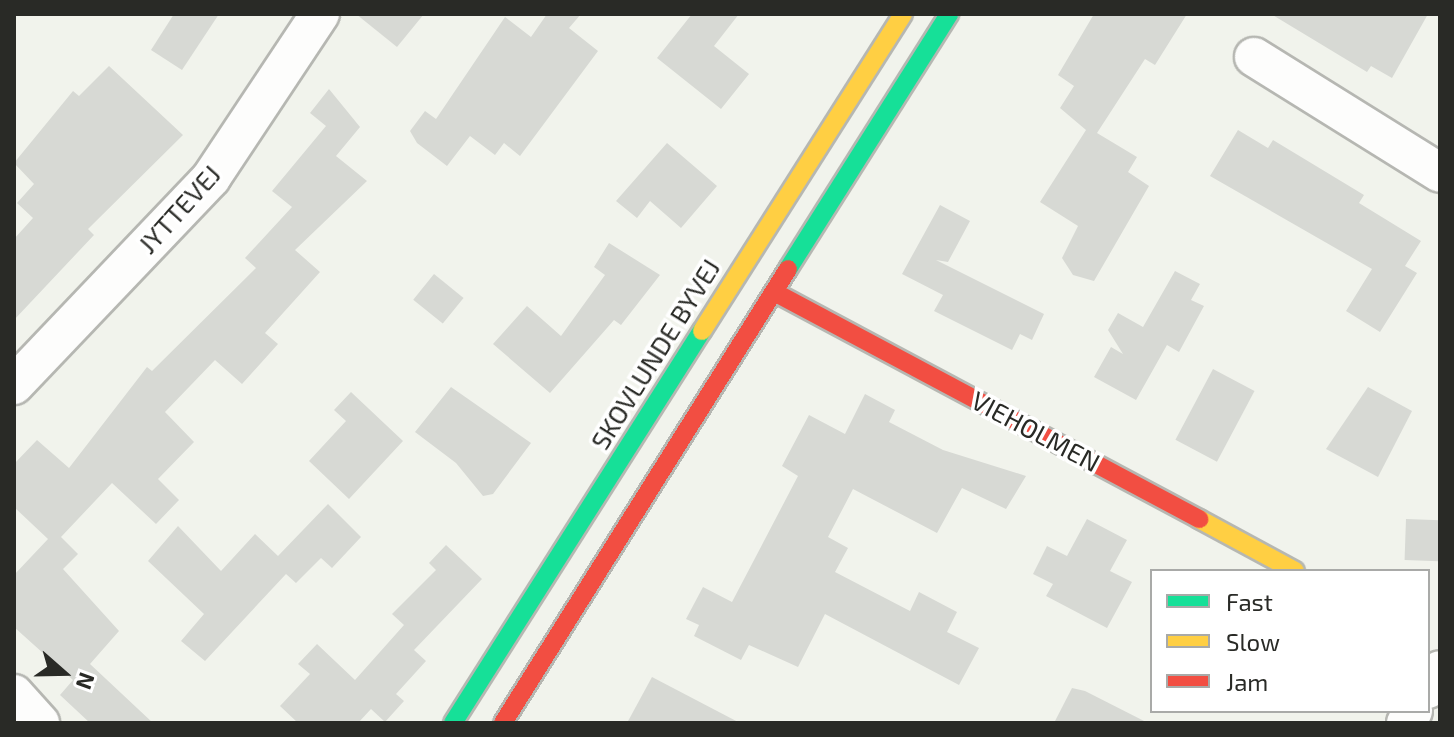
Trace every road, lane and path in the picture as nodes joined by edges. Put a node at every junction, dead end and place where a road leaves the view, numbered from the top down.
1 (320, 14) edge
2 (903, 14) edge
3 (949, 14) edge
4 (1254, 57) dead end
5 (1440, 173) edge
6 (776, 293) junction
7 (14, 385) edge
8 (1291, 569) edge
9 (14, 694) edge
10 (40, 723) edge
11 (453, 723) edge
12 (503, 723) edge

1 - 7 street, JYTTEVEJ
2 - 11 main road, SKOVLUNDE BYVEJ
3 - 6 main road
4 - 5 street
6 - 8 main road, VIEHOLMEN
6 - 12 main road
9 - 10 street

